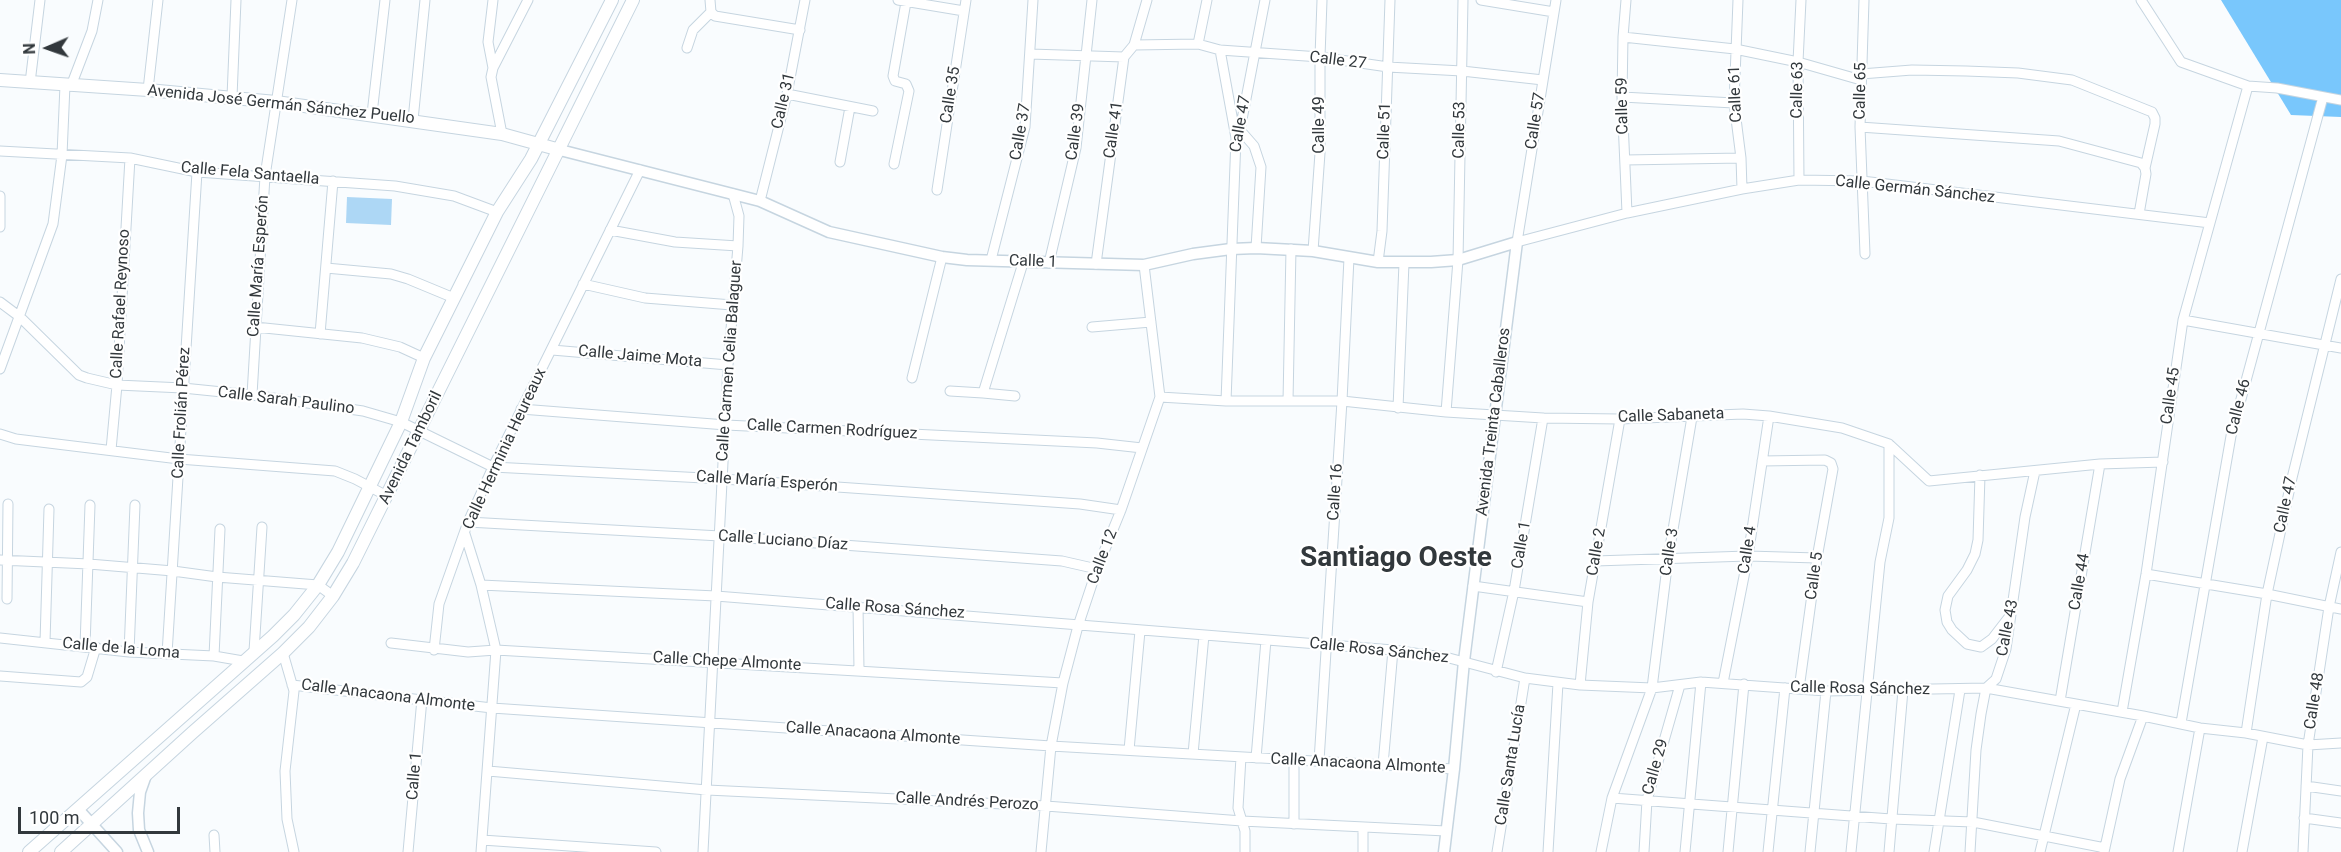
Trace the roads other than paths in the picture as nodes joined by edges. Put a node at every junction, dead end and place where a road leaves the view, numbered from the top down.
1 (40, 0) edge
2 (98, 0) edge
3 (158, 0) edge
4 (236, 0) edge
5 (292, 0) edge
6 (385, 0) edge
7 (425, 0) edge
8 (493, 0) edge
9 (528, 0) edge
10 (612, 0) edge
11 (633, 0) edge
12 (710, 0) edge
13 (805, 0) edge
14 (966, 0) edge
15 (1033, 0) edge
16 (1092, 0) edge
17 (1147, 0) edge
18 (1207, 0) edge
19 (1265, 0) edge
20 (1322, 0) edge
21 (1389, 0) edge
22 (1463, 0) edge
23 (1481, 0) edge
24 (1556, 0) edge
25 (1626, 0) edge
26 (1738, 0) edge
27 (1801, 0) edge
28 (1864, 0) edge
29 (2141, 0) edge
30 (902, 1) edge
31 (963, 11) junction
32 (711, 12) junction
33 (1554, 12) junction
34 (800, 30) junction
35 (1623, 37) junction
36 (1198, 44) junction
37 (1134, 45) junction
38 (687, 48) dead end
39 (1735, 49) junction
40 (1220, 50) junction
41 (1253, 53) junction
42 (1030, 54) junction
43 (1085, 56) junction
44 (1124, 57) junction
45 (1320, 57) junction
46 (1798, 62) junction
47 (1388, 67) junction
48 (493, 68) junction
49 (1462, 71) junction
50 (1861, 77) junction
51 (0, 80) edge
52 (1543, 80) junction
53 (30, 83) junction
54 (68, 86) junction
55 (2248, 86) junction
56 (148, 90) junction
57 (787, 94) junction
58 (232, 97) junction
59 (1622, 97) junction
60 (2323, 97) junction
61 (2341, 100) edge
62 (276, 102) junction
63 (1734, 103) junction
64 (850, 107) junction
65 (873, 111) dead end
66 (372, 114) junction
67 (413, 120) junction
68 (1860, 126) junction
69 (502, 134) junction
70 (1238, 134) junction
71 (539, 144) junction
72 (560, 150) junction
73 (0, 151) edge
74 (62, 155) junction
75 (130, 158) junction
76 (1741, 158) junction
77 (1625, 160) junction
78 (840, 162) dead end
79 (894, 164) dead end
80 (2145, 168) junction
81 (640, 171) junction
82 (197, 172) junction
83 (265, 176) junction
84 (1799, 180) junction
85 (333, 181) junction
86 (1862, 182) junction
87 (937, 189) dead end
88 (1742, 189) junction
89 (733, 194) junction
90 (0, 196) edge
91 (760, 201) junction
92 (497, 212) junction
93 (1627, 213) junction
94 (2139, 214) junction
95 (2210, 223) junction
96 (0, 227) edge
97 (610, 230) junction
98 (1517, 242) junction
99 (738, 246) junction
100 (1257, 248) junction
101 (1231, 249) junction
102 (1291, 249) junction
103 (1313, 250) junction
104 (1865, 254) dead end
105 (942, 257) junction
106 (1349, 258) junction
107 (991, 260) junction
108 (1458, 260) junction
109 (1378, 262) junction
110 (1023, 263) junction
111 (1049, 263) junction
112 (1404, 263) junction
113 (1096, 264) junction
114 (1144, 265) junction
115 (326, 268) junction
116 (2341, 279) edge
117 (583, 284) junction
118 (454, 298) junction
119 (0, 302) edge
120 (732, 305) junction
121 (20, 317) junction
122 (2183, 320) junction
123 (1151, 322) junction
124 (255, 327) junction
125 (1092, 327) dead end
126 (2258, 333) junction
127 (320, 334) junction
128 (2323, 346) junction
129 (2341, 348) edge
130 (552, 350) junction
131 (424, 358) junction
132 (728, 365) junction
133 (0, 369) edge
134 (912, 378) dead end
135 (117, 385) junction
136 (183, 388) junction
137 (950, 391) dead end
138 (983, 393) junction
139 (252, 395) junction
140 (1015, 396) dead end
141 (1160, 397) junction
142 (1226, 401) junction
143 (1288, 401) junction
144 (1342, 401) junction
145 (1398, 408) junction
146 (521, 409) junction
147 (1446, 412) junction
148 (1496, 416) junction
149 (1769, 416) junction
150 (1692, 417) junction
151 (1543, 418) junction
152 (1620, 419) junction
153 (401, 422) junction
154 (726, 425) junction
155 (419, 431) junction
156 (0, 434) edge
157 (1889, 444) junction
158 (1142, 448) junction
159 (111, 450) junction
160 (179, 459) junction
161 (1762, 461) junction
162 (2163, 462) junction
163 (2100, 464) junction
164 (493, 466) junction
165 (2035, 471) junction
166 (1980, 475) junction
167 (723, 479) junction
168 (369, 487) junction
169 (387, 496) junction
170 (8, 504) dead end
171 (135, 504) dead end
172 (90, 505) dead end
173 (49, 509) dead end
174 (1121, 510) junction
175 (468, 522) junction
176 (262, 527) dead end
177 (220, 529) dead end
178 (465, 534) junction
179 (720, 536) junction
180 (2341, 552) edge
181 (1748, 556) junction
182 (1817, 558) junction
183 (1668, 559) junction
184 (4, 560) edge
185 (1595, 561) junction
186 (48, 562) junction
187 (89, 564) junction
188 (133, 569) junction
189 (1097, 569) junction
190 (173, 571) junction
191 (2146, 574) junction
192 (216, 577) junction
193 (257, 580) junction
194 (2205, 584) junction
195 (318, 585) junction
196 (481, 585) junction
197 (1473, 586) junction
198 (1514, 591) junction
199 (2267, 594) junction
200 (333, 596) junction
201 (716, 596) junction
202 (7, 600) dead end
203 (1588, 602) junction
204 (858, 606) junction
205 (2329, 607) junction
206 (2341, 609) edge
207 (2009, 617) junction
208 (1078, 626) junction
209 (1140, 631) junction
210 (1204, 636) junction
211 (0, 638) edge
212 (1266, 640) junction
213 (45, 642) junction
214 (391, 643) dead end
215 (85, 645) junction
216 (1325, 645) junction
217 (96, 647) junction
218 (434, 650) junction
219 (496, 650) junction
220 (1393, 650) junction
221 (254, 651) junction
222 (129, 652) junction
223 (283, 653) junction
224 (166, 654) junction
225 (214, 656) junction
226 (243, 661) junction
227 (1464, 661) junction
228 (712, 662) junction
229 (859, 670) junction
230 (1496, 672) junction
231 (0, 676) edge
232 (1524, 678) junction
233 (1701, 682) junction
234 (1063, 683) junction
235 (1558, 683) junction
236 (1724, 683) junction
237 (1744, 684) junction
238 (292, 685) junction
239 (1580, 685) junction
240 (1680, 685) junction
241 (1652, 688) junction
242 (1785, 688) junction
243 (1986, 688) junction
244 (1799, 689) junction
245 (1866, 690) junction
246 (1903, 690) junction
247 (1960, 690) junction
248 (1826, 691) junction
249 (422, 699) junction
250 (2060, 701) junction
251 (2076, 704) junction
252 (492, 708) junction
253 (2122, 712) junction
254 (2143, 716) junction
255 (710, 723) junction
256 (2181, 723) junction
257 (2200, 728) junction
258 (2246, 733) junction
259 (2263, 737) junction
260 (2341, 743) edge
261 (2308, 745) junction
262 (1051, 746) junction
263 (1129, 750) junction
264 (1193, 754) junction
265 (1241, 757) junction
266 (1256, 758) junction
267 (1294, 760) junction
268 (1319, 761) junction
269 (1383, 765) junction
270 (1454, 769) junction
271 (489, 771) junction
272 (146, 775) junction
273 (2306, 786) junction
274 (707, 790) junction
275 (2341, 791) edge
276 (1612, 798) junction
277 (1647, 800) junction
278 (1688, 804) junction
279 (1046, 806) junction
280 (1732, 806) junction
281 (78, 809) junction
282 (1772, 810) junction
283 (1815, 813) junction
284 (1853, 816) junction
285 (2304, 818) junction
286 (1891, 819) junction
287 (1938, 820) junction
288 (1242, 821) junction
289 (1973, 822) junction
290 (2341, 823) edge
291 (1294, 824) junction
292 (92, 825) junction
293 (1363, 828) junction
294 (1446, 831) junction
295 (213, 835) dead end
296 (2045, 835) junction
297 (482, 840) junction
298 (2105, 850) edge
299 (29, 852) edge
300 (61, 852) edge
301 (117, 852) edge
302 (148, 852) edge
303 (215, 852) edge
304 (294, 852) edge
305 (408, 852) edge
306 (481, 852) edge
307 (656, 852) edge
308 (703, 852) edge
309 (1041, 852) edge
310 (1245, 852) edge
311 (1362, 852) edge
312 (1444, 852) edge
313 (1497, 852) edge
314 (1548, 852) edge
315 (1601, 852) edge
316 (1644, 852) edge
317 (1685, 852) edge
318 (1728, 852) edge
319 (1768, 852) edge
320 (1810, 852) edge
321 (1851, 852) edge
322 (1889, 852) edge
323 (1934, 852) edge
324 (1970, 852) edge
325 (2040, 852) edge
326 (2178, 852) edge
327 (2242, 852) edge
328 (2303, 852) edge

1 - 53 street
2 - 54 street
3 - 56 street
4 - 58 street
5 - 62 street, Calle María Esperón
6 - 66 street
7 - 67 street
8 - 48 street
9 - 48 street
10 - 71 main road, Avenida Tamboril
11 - 72 main road, Avenida Tamboril
12 - 32 street
13 - 34 street, Calle 31
14 - 31 street, Calle 35
15 - 42 street, Calle 37
16 - 43 street, Calle 39
17 - 37 street
18 - 36 street
19 - 41 street, Calle 47
20 - 45 street, Calle 49
21 - 47 street, Calle 51
22 - 49 street, Calle 53
23 - 33 street
24 - 33 street, Calle 57
25 - 35 street, Calle 59
26 - 39 street, Calle 61
27 - 46 street, Calle 63
28 - 50 street, Calle 65
29 - 55 street
30 - 31 street
30 - 79 street
31 - 87 street, Calle 35
32 - 34 street
32 - 38 street
33 - 52 street, Calle 57
34 - 57 street, Calle 31
35 - 39 street
35 - 59 street, Calle 59
36 - 37 street, Calle 27
36 - 40 street, Calle 27
37 - 44 street
39 - 46 street
39 - 63 street, Calle 61
40 - 41 street, Calle 27
40 - 70 street
41 - 45 street, Calle 27
41 - 70 street, Calle 47
42 - 43 street
42 - 107 street, Calle 37
43 - 44 street
43 - 111 street, Calle 39
44 - 113 street, Calle 41
45 - 47 street, Calle 27
45 - 103 street, Calle 49
46 - 50 street
46 - 84 street, Calle 63
47 - 49 street, Calle 27
47 - 109 street, Calle 51
48 - 69 street
49 - 52 street, Calle 27
49 - 108 street, Calle 53
50 - 68 street, Calle 65
50 - 80 street
51 - 53 main road, Avenida José Germán Sánchez Puello
52 - 98 street, Calle 57
53 - 54 main road, Avenida José Germán Sánchez Puello
54 - 56 main road, Avenida José Germán Sánchez Puello
54 - 74 street
55 - 60 street
55 - 95 street, Calle 45
56 - 58 main road, Avenida José Germán Sánchez Puello
57 - 64 street
57 - 91 street, Calle 31
58 - 62 main road, Avenida José Germán Sánchez Puello
59 - 63 street
59 - 77 street, Calle 59
60 - 61 street
60 - 126 street, Calle 46
62 - 66 main road, Avenida José Germán Sánchez Puello
62 - 83 street, Calle María Esperón
63 - 76 street, Calle 61
64 - 65 street
64 - 78 street
66 - 67 main road, Avenida José Germán Sánchez Puello
67 - 69 main road, Avenida José Germán Sánchez Puello
68 - 80 street
68 - 86 street, Calle 65
69 - 71 main road, Avenida José Germán Sánchez Puello
70 - 100 street
70 - 101 street, Calle 47
71 - 72 main road, Avenida José Germán Sánchez Puello
71 - 92 main road, Avenida Tamboril
72 - 81 street, Calle 1
72 - 155 main road, Avenida Tamboril
73 - 74 street, Calle Fela Santaella
74 - 75 street, Calle Fela Santaella
74 - 121 street
75 - 82 street, Calle Fela Santaella
75 - 135 street, Calle Rafael Reynoso
76 - 77 street
76 - 88 street, Calle 61
77 - 93 street, Calle 59
80 - 94 street
81 - 89 street, Calle 1
81 - 97 street, Calle Herminia Heureaux
82 - 83 street, Calle Fela Santaella
82 - 136 street, Calle Frolián Pérez
83 - 85 street, Calle Fela Santaella
83 - 124 street, Calle María Esperón
84 - 86 street, Calle Germán Sánchez
84 - 88 street, Calle Germán Sánchez
85 - 92 street, Calle Fela Santaella
85 - 115 street
86 - 94 street, Calle Germán Sánchez
86 - 104 street, Calle 65
88 - 93 street, Calle Germán Sánchez
89 - 91 street, Calle 1
89 - 99 street, Calle Carmen Celia Balaguer
90 - 96 street
91 - 105 street, Calle 1
92 - 118 main road, Avenida Tamboril
93 - 98 street, Calle Germán Sánchez
94 - 95 street, Calle Germán Sánchez
95 - 122 street, Calle 45
97 - 99 street
97 - 117 street, Calle Herminia Heureaux
98 - 108 street, Calle 1
98 - 148 street, Avenida Treinta Caballeros
99 - 120 street, Calle Carmen Celia Balaguer
100 - 101 street, Calle 1
100 - 102 street, Calle 1
101 - 114 street, Calle 1
101 - 142 street, Calle 47
102 - 103 street, Calle 1
102 - 143 street
103 - 106 street, Calle 1
105 - 107 street, Calle 1
105 - 134 street
106 - 109 street, Calle 1
106 - 144 street, Calle 16
107 - 110 street, Calle 1
108 - 112 street, Calle 1
108 - 147 street, Calle 53
109 - 112 street, Calle 1
110 - 111 street, Calle 1
110 - 138 street
111 - 113 street, Calle 1
112 - 145 street
113 - 114 street, Calle 1
114 - 123 street, Calle 12
115 - 118 street
115 - 127 street
116 - 128 street, Calle 47
117 - 120 street
117 - 130 street, Calle Herminia Heureaux
118 - 131 main road, Avenida Tamboril
119 - 121 street, Calle Sarah Paulino
120 - 132 street, Calle Carmen Celia Balaguer
121 - 133 street
121 - 135 street, Calle Sarah Paulino
122 - 126 street
122 - 162 street, Calle 45
123 - 125 street
123 - 141 street, Calle 12
124 - 127 street
124 - 139 street, Calle María Esperón
126 - 128 street
126 - 194 street, Calle 46
127 - 131 street
128 - 129 street
128 - 199 street, Calle 47
130 - 132 street, Calle Jaime Mota
130 - 146 street, Calle Herminia Heureaux
131 - 153 main road, Avenida Tamboril
132 - 154 street, Calle Carmen Celia Balaguer
135 - 136 street, Calle Sarah Paulino
135 - 159 street, Calle Rafael Reynoso
136 - 139 street, Calle Sarah Paulino
136 - 160 street, Calle Frolián Pérez
137 - 138 street
138 - 140 street
139 - 153 street, Calle Sarah Paulino
141 - 142 street, Calle Sabaneta
141 - 158 street, Calle 12
142 - 143 street, Calle Sabaneta
143 - 144 street, Calle Sabaneta
144 - 145 street, Calle Sabaneta
144 - 216 street, Calle 16
145 - 147 street, Calle Sabaneta
146 - 154 street, Calle Carmen Rodríguez
146 - 164 street, Calle Herminia Heureaux
147 - 148 street, Calle Sabaneta
148 - 151 street, Calle Sabaneta
148 - 197 street, Avenida Treinta Caballeros
149 - 150 street, Calle Sabaneta
149 - 157 street, Calle Sabaneta
149 - 161 street, Calle 4
150 - 152 street, Calle Sabaneta
150 - 183 street, Calle 3
151 - 152 street, Calle Sabaneta
151 - 198 street, Calle 1
152 - 185 street, Calle 2
153 - 155 street, Calle Sarah Paulino
153 - 168 main road, Avenida Tamboril
154 - 158 street, Calle Carmen Rodríguez
154 - 167 street, Calle Carmen Celia Balaguer
155 - 164 street, Calle María Esperón
155 - 169 main road, Avenida Tamboril
156 - 159 street
157 - 166 street, Calle Sabaneta
157 - 245 street
158 - 174 street, Calle 12
159 - 160 street
160 - 168 street
160 - 190 street, Calle Frolián Pérez
161 - 181 street, Calle 4
161 - 182 street, Calle 5
162 - 163 street, Calle Sabaneta
162 - 191 street, Calle 45
163 - 165 street, Calle Sabaneta
163 - 250 street, Calle 44
164 - 167 street, Calle María Esperón
164 - 175 street, Calle Herminia Heureaux
165 - 166 street, Calle Sabaneta
165 - 207 street, Calle 43
166 - 207 street
167 - 174 street, Calle María Esperón
167 - 179 street, Calle Carmen Celia Balaguer
168 - 169 street
168 - 195 main road, Avenida Tamboril
169 - 200 main road, Avenida Tamboril
170 - 184 street
171 - 188 street
172 - 187 street
173 - 186 street
174 - 189 street, Calle 12
175 - 178 street, Calle Herminia Heureaux
175 - 179 street, Calle Luciano Díaz
176 - 193 street
177 - 192 street
178 - 196 street, Calle Herminia Heureaux
178 - 218 street
179 - 189 street, Calle Luciano Díaz
179 - 201 street, Calle Carmen Celia Balaguer
180 - 205 street, Calle 48
181 - 182 street
181 - 183 street
181 - 236 street, Calle 4
182 - 244 street, Calle 5
183 - 185 street
183 - 241 street, Calle 3
184 - 186 street
184 - 202 street
185 - 203 street, Calle 2
186 - 187 street
186 - 213 street
187 - 188 street
187 - 215 street
188 - 190 street
188 - 222 street
189 - 208 street, Calle 12
190 - 192 street
190 - 224 street, Calle Frolián Pérez
191 - 194 street
191 - 253 street, Calle 45
192 - 193 street
192 - 225 street
193 - 195 street
193 - 221 street
194 - 199 street
194 - 256 street, Calle 46
195 - 200 street
195 - 221 main road, Avenida Tamboril
196 - 201 street, Calle Rosa Sánchez
196 - 219 street, Calle Herminia Heureaux
197 - 198 street
197 - 227 street, Avenida Treinta Caballeros
198 - 203 street
198 - 230 street, Calle 1
199 - 205 street
199 - 258 street, Calle 47
200 - 223 main road, Avenida Tamboril
201 - 204 street, Calle Rosa Sánchez
201 - 228 street, Calle Carmen Celia Balaguer
203 - 239 street, Calle 2
204 - 208 street, Calle Rosa Sánchez
204 - 229 street
205 - 206 street
205 - 261 street, Calle 48
207 - 243 street, Calle 43
208 - 209 street, Calle Rosa Sánchez
208 - 234 street, Calle 12
209 - 210 street, Calle Rosa Sánchez
209 - 263 street
210 - 212 street, Calle Rosa Sánchez
210 - 264 street
211 - 213 street, Calle de la Loma
212 - 216 street, Calle Rosa Sánchez
212 - 266 street
213 - 215 street, Calle de la Loma
214 - 218 street, Calle Chepe Almonte
215 - 217 street, Calle de la Loma
216 - 220 street, Calle Rosa Sánchez
216 - 268 street, Calle 16
217 - 222 street, Calle de la Loma
217 - 231 street
218 - 219 street, Calle Chepe Almonte
219 - 228 street, Calle Chepe Almonte
219 - 252 street, Calle Herminia Heureaux
220 - 227 street, Calle Rosa Sánchez
220 - 269 street
221 - 226 main road, Avenida Tamboril
222 - 224 street, Calle de la Loma
223 - 238 street
223 - 272 main road, Avenida Tamboril
224 - 225 street, Calle de la Loma
225 - 226 street, Calle de la Loma
226 - 281 main road, Avenida Tamboril
227 - 230 street, Calle Rosa Sánchez
227 - 270 street, Avenida Treinta Caballeros
228 - 229 street, Calle Chepe Almonte
228 - 255 street, Calle Carmen Celia Balaguer
229 - 234 street, Calle Chepe Almonte
230 - 232 street, Calle Rosa Sánchez
232 - 235 street, Calle Rosa Sánchez
232 - 313 street, Calle Santa Lucía
233 - 236 street, Calle Rosa Sánchez
233 - 240 street, Calle Rosa Sánchez
233 - 278 street
234 - 262 street, Calle 12
235 - 239 street, Calle Rosa Sánchez
235 - 314 street
236 - 237 street, Calle Rosa Sánchez
237 - 242 street, Calle Rosa Sánchez
237 - 280 street
238 - 249 street, Calle Anacaona Almonte
238 - 304 street
239 - 241 street, Calle Rosa Sánchez
240 - 241 street, Calle Rosa Sánchez
240 - 277 street, Calle 29
241 - 276 street
242 - 244 street, Calle Rosa Sánchez
242 - 282 street
243 - 247 street, Calle Rosa Sánchez
243 - 250 street, Calle Rosa Sánchez
243 - 289 street, Calle 43
244 - 248 street, Calle Rosa Sánchez
245 - 246 street, Calle Rosa Sánchez
245 - 248 street, Calle Rosa Sánchez
245 - 284 street
246 - 247 street, Calle Rosa Sánchez
246 - 286 street
247 - 287 street
248 - 283 street
249 - 252 street, Calle Anacaona Almonte
249 - 305 street, Calle 1
250 - 251 street, Calle Rosa Sánchez
251 - 253 street, Calle Rosa Sánchez
251 - 296 street
252 - 255 street, Calle Anacaona Almonte
252 - 271 street, Calle Herminia Heureaux
253 - 254 street, Calle Rosa Sánchez
254 - 256 street, Calle Rosa Sánchez
254 - 298 street
255 - 262 street, Calle Anacaona Almonte
255 - 274 street, Calle Carmen Celia Balaguer
256 - 257 street, Calle Rosa Sánchez
257 - 258 street, Calle Rosa Sánchez
257 - 326 street
258 - 259 street, Calle Rosa Sánchez
259 - 261 street, Calle Rosa Sánchez
259 - 327 street
260 - 261 street, Calle Rosa Sánchez
261 - 273 street, Calle 48
262 - 263 street, Calle Anacaona Almonte
262 - 279 street, Calle 12
263 - 264 street, Calle Anacaona Almonte
264 - 265 street, Calle Anacaona Almonte
265 - 266 street, Calle Anacaona Almonte
265 - 288 street
266 - 267 street, Calle Anacaona Almonte
267 - 268 street, Calle Anacaona Almonte
267 - 291 street
268 - 269 street, Calle Anacaona Almonte
269 - 270 street, Calle Anacaona Almonte
270 - 294 street, Avenida Treinta Caballeros
271 - 274 street, Calle Andrés Perozo
271 - 297 street, Calle Herminia Heureaux
272 - 292 main road, Avenida Tamboril
272 - 302 street
273 - 275 street
273 - 285 street, Calle 48
274 - 279 street, Calle Andrés Perozo
274 - 308 street, Calle Carmen Celia Balaguer
276 - 277 street
276 - 315 street
277 - 278 street
277 - 316 street, Calle 29
278 - 280 street
278 - 317 street
279 - 288 street, Calle Andrés Perozo
279 - 309 street, Calle 12
280 - 282 street
280 - 318 street
281 - 292 street
281 - 299 main road, Avenida Tamboril
282 - 283 street
282 - 319 street
283 - 284 street
283 - 320 street
284 - 286 street
284 - 321 street
285 - 290 street
285 - 328 street, Calle 48
286 - 287 street
286 - 322 street
287 - 289 street
287 - 323 street
288 - 291 street, Calle Andrés Perozo
288 - 310 street
289 - 296 street
289 - 324 street, Calle 43
291 - 293 street, Calle Andrés Perozo
292 - 300 main road, Avenida Tamboril
292 - 301 street
293 - 294 street, Calle Andrés Perozo
293 - 311 street
294 - 312 street, Avenida Treinta Caballeros
295 - 303 street
296 - 298 street
296 - 325 street
297 - 306 street, Calle Herminia Heureaux
297 - 307 street

